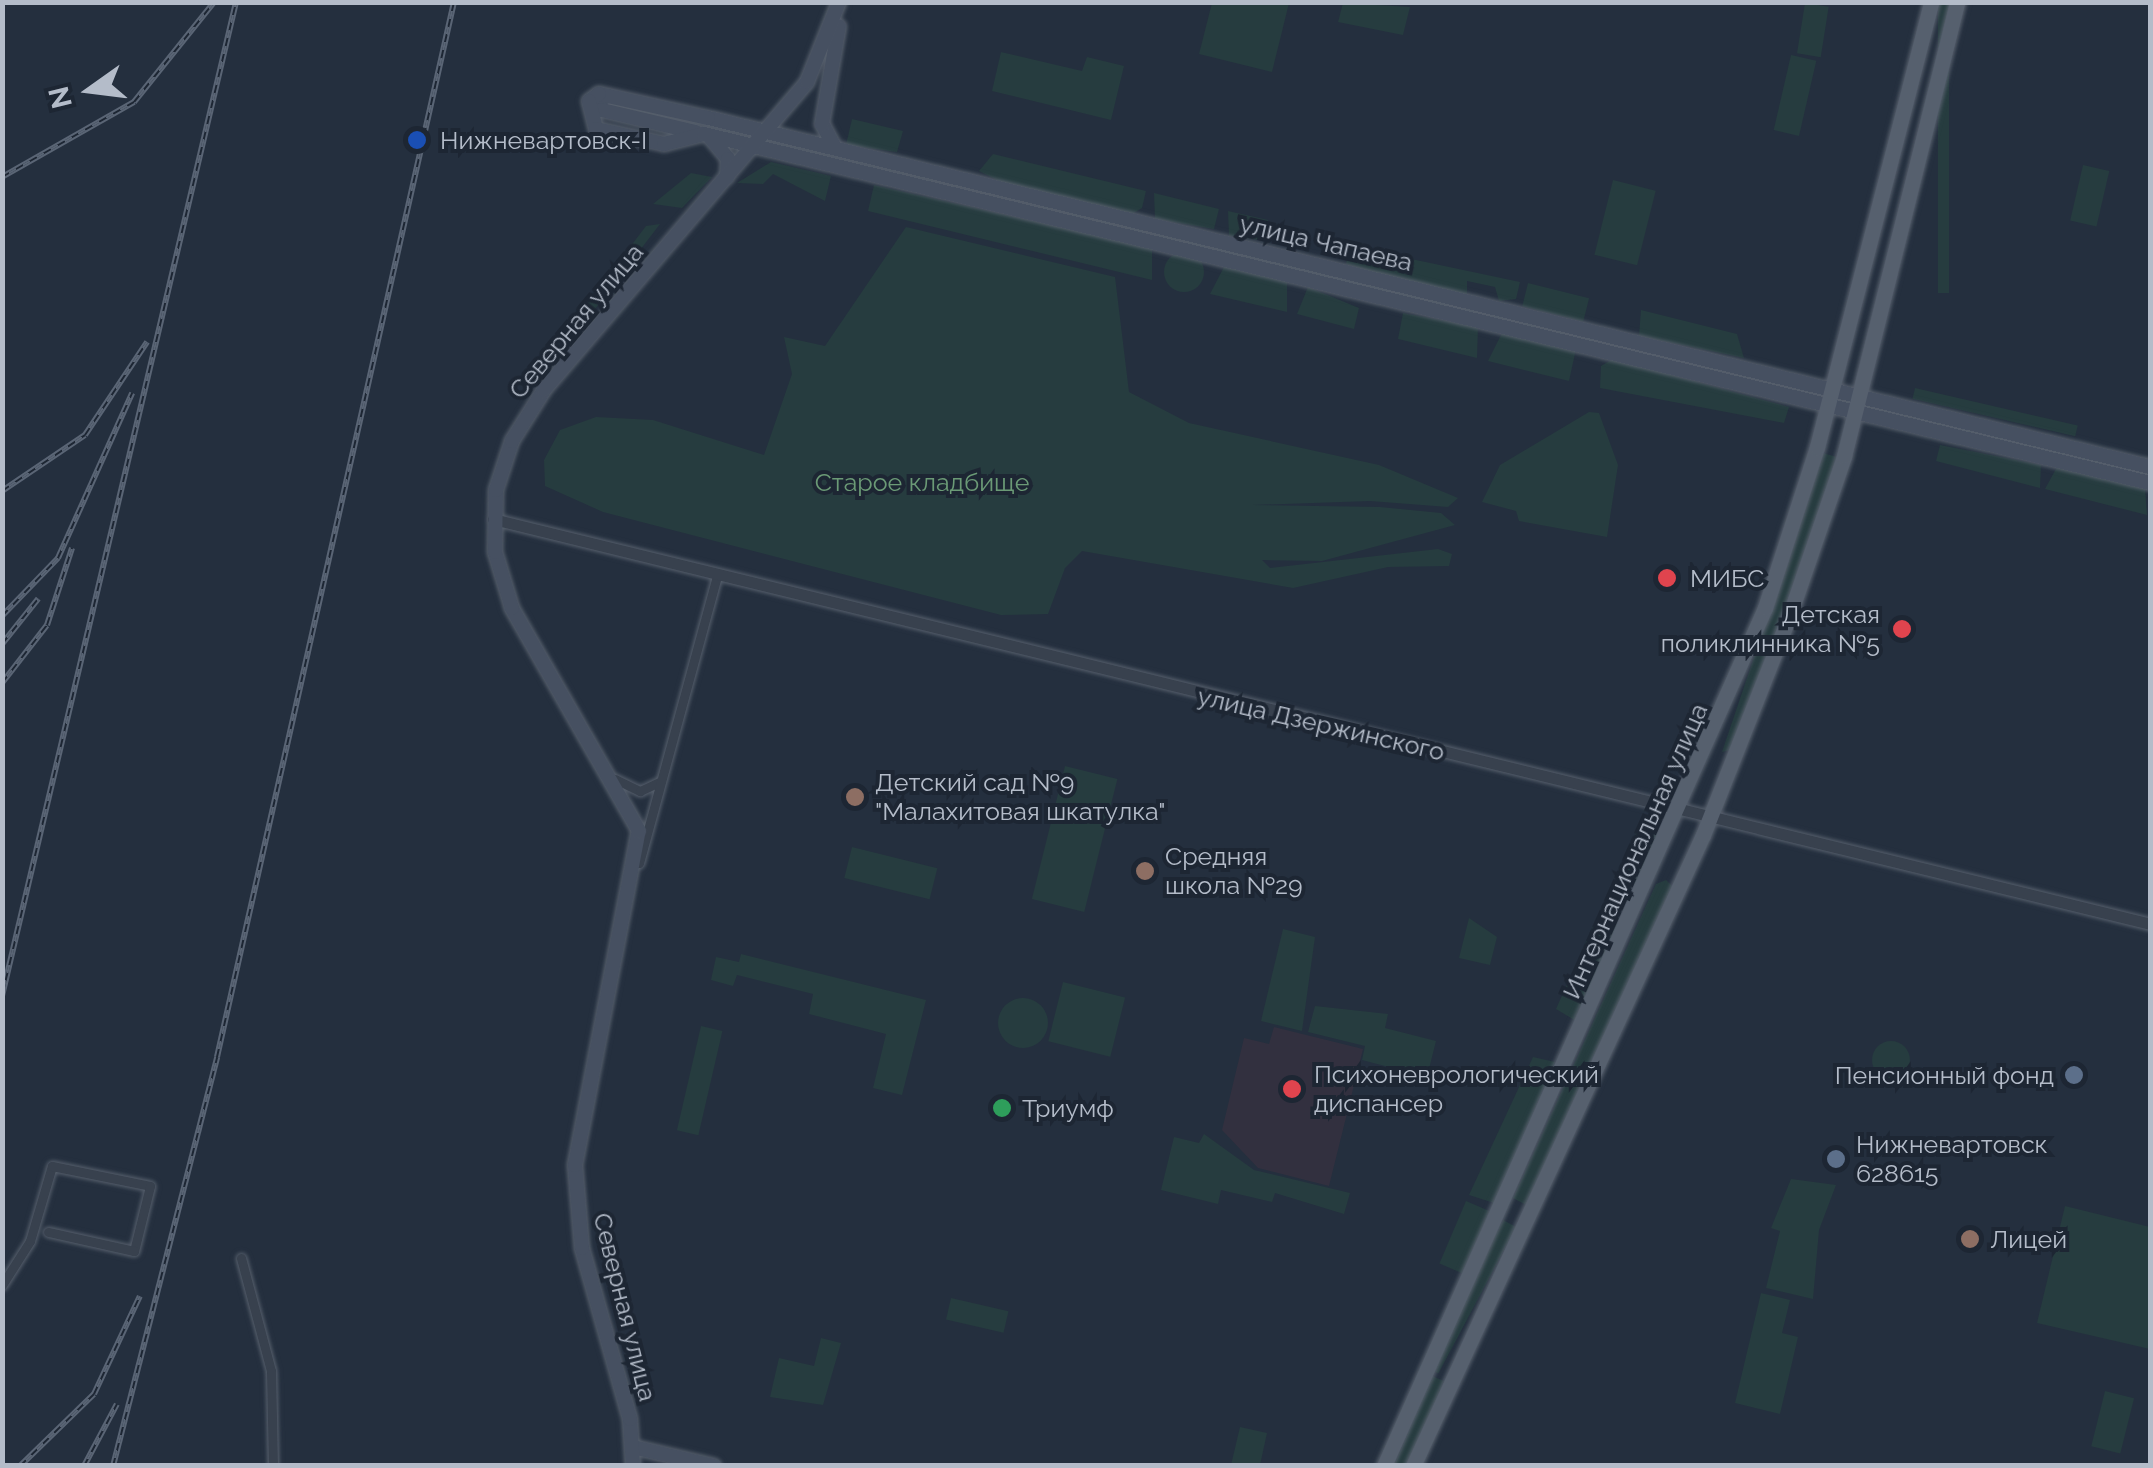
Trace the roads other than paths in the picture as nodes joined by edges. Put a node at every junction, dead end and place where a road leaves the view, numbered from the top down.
1 (841, 2) edge
2 (1932, 2) edge
3 (1958, 2) edge
4 (608, 96) junction
5 (767, 132) junction
6 (701, 133) junction
7 (754, 146) junction
8 (835, 149) junction
9 (727, 178) junction
10 (1057, 202) junction
11 (1054, 218) junction
12 (1858, 294) junction
13 (1884, 301) junction
14 (1833, 388) junction
15 (1860, 394) junction
16 (1828, 406) junction
17 (1855, 413) junction
18 (2148, 466) edge
19 (2146, 482) edge
20 (493, 519) junction
21 (718, 576) junction
22 (1711, 741) junction
23 (1737, 752) junction
24 (615, 779) junction
25 (662, 780) junction
26 (1682, 809) junction
27 (1711, 816) junction
28 (638, 866) junction
29 (1651, 880) junction
30 (1677, 892) junction
31 (2150, 924) edge
32 (48, 1232) dead end
33 (241, 1258) dead end
34 (2, 1285) edge
35 (634, 1447) junction
36 (273, 1466) edge
37 (633, 1466) edge
38 (714, 1466) edge
39 (1384, 1466) edge
40 (1413, 1466) edge

1 - 5 main road, Северная улица
1 - 8 main road
2 - 12 main road, Интернациональная улица
3 - 13 main road, Интернациональная улица
4 - 5 main road, улица Чапаева
4 - 6 main road, улица Чапаева
4 - 6 main road, улица Чапаева
5 - 7 main road, Северная улица
5 - 8 main road, улица Чапаева
6 - 7 main road, улица Чапаева
6 - 9 main road
7 - 9 main road, Северная улица
7 - 11 main road, улица Чапаева
8 - 10 main road, улица Чапаева
9 - 20 main road, Северная улица
10 - 11 main road
10 - 14 main road, улица Чапаева
11 - 16 main road, улица Чапаева
12 - 13 main road
12 - 14 main road, Интернациональная улица
13 - 15 main road, Интернациональная улица
14 - 15 main road, улица Чапаева
14 - 16 main road, Интернациональная улица
15 - 17 main road, Интернациональная улица
15 - 18 main road, улица Чапаева
16 - 17 main road, улица Чапаева
16 - 22 main road, Интернациональная улица
17 - 19 main road, улица Чапаева
17 - 23 main road, Интернациональная улица
18 - 19 main road
20 - 21 street, улица Дзержинского
20 - 24 main road, Северная улица
21 - 25 street, Северная улица
21 - 26 street, улица Дзержинского
22 - 23 main road
22 - 26 main road, Интернациональная улица
23 - 27 main road, Интернациональная улица
24 - 25 street
24 - 28 main road, Северная улица
25 - 28 street, Северная улица
26 - 27 street, улица Дзержинского
26 - 29 main road, Интернациональная улица
27 - 30 main road, Интернациональная улица
27 - 31 street, улица Дзержинского
28 - 35 main road, Северная улица
29 - 30 main road
29 - 39 main road, Интернациональная улица
30 - 40 main road, Интернациональная улица
32 - 34 street
33 - 36 street
35 - 37 main road, Северная улица
35 - 38 main road

